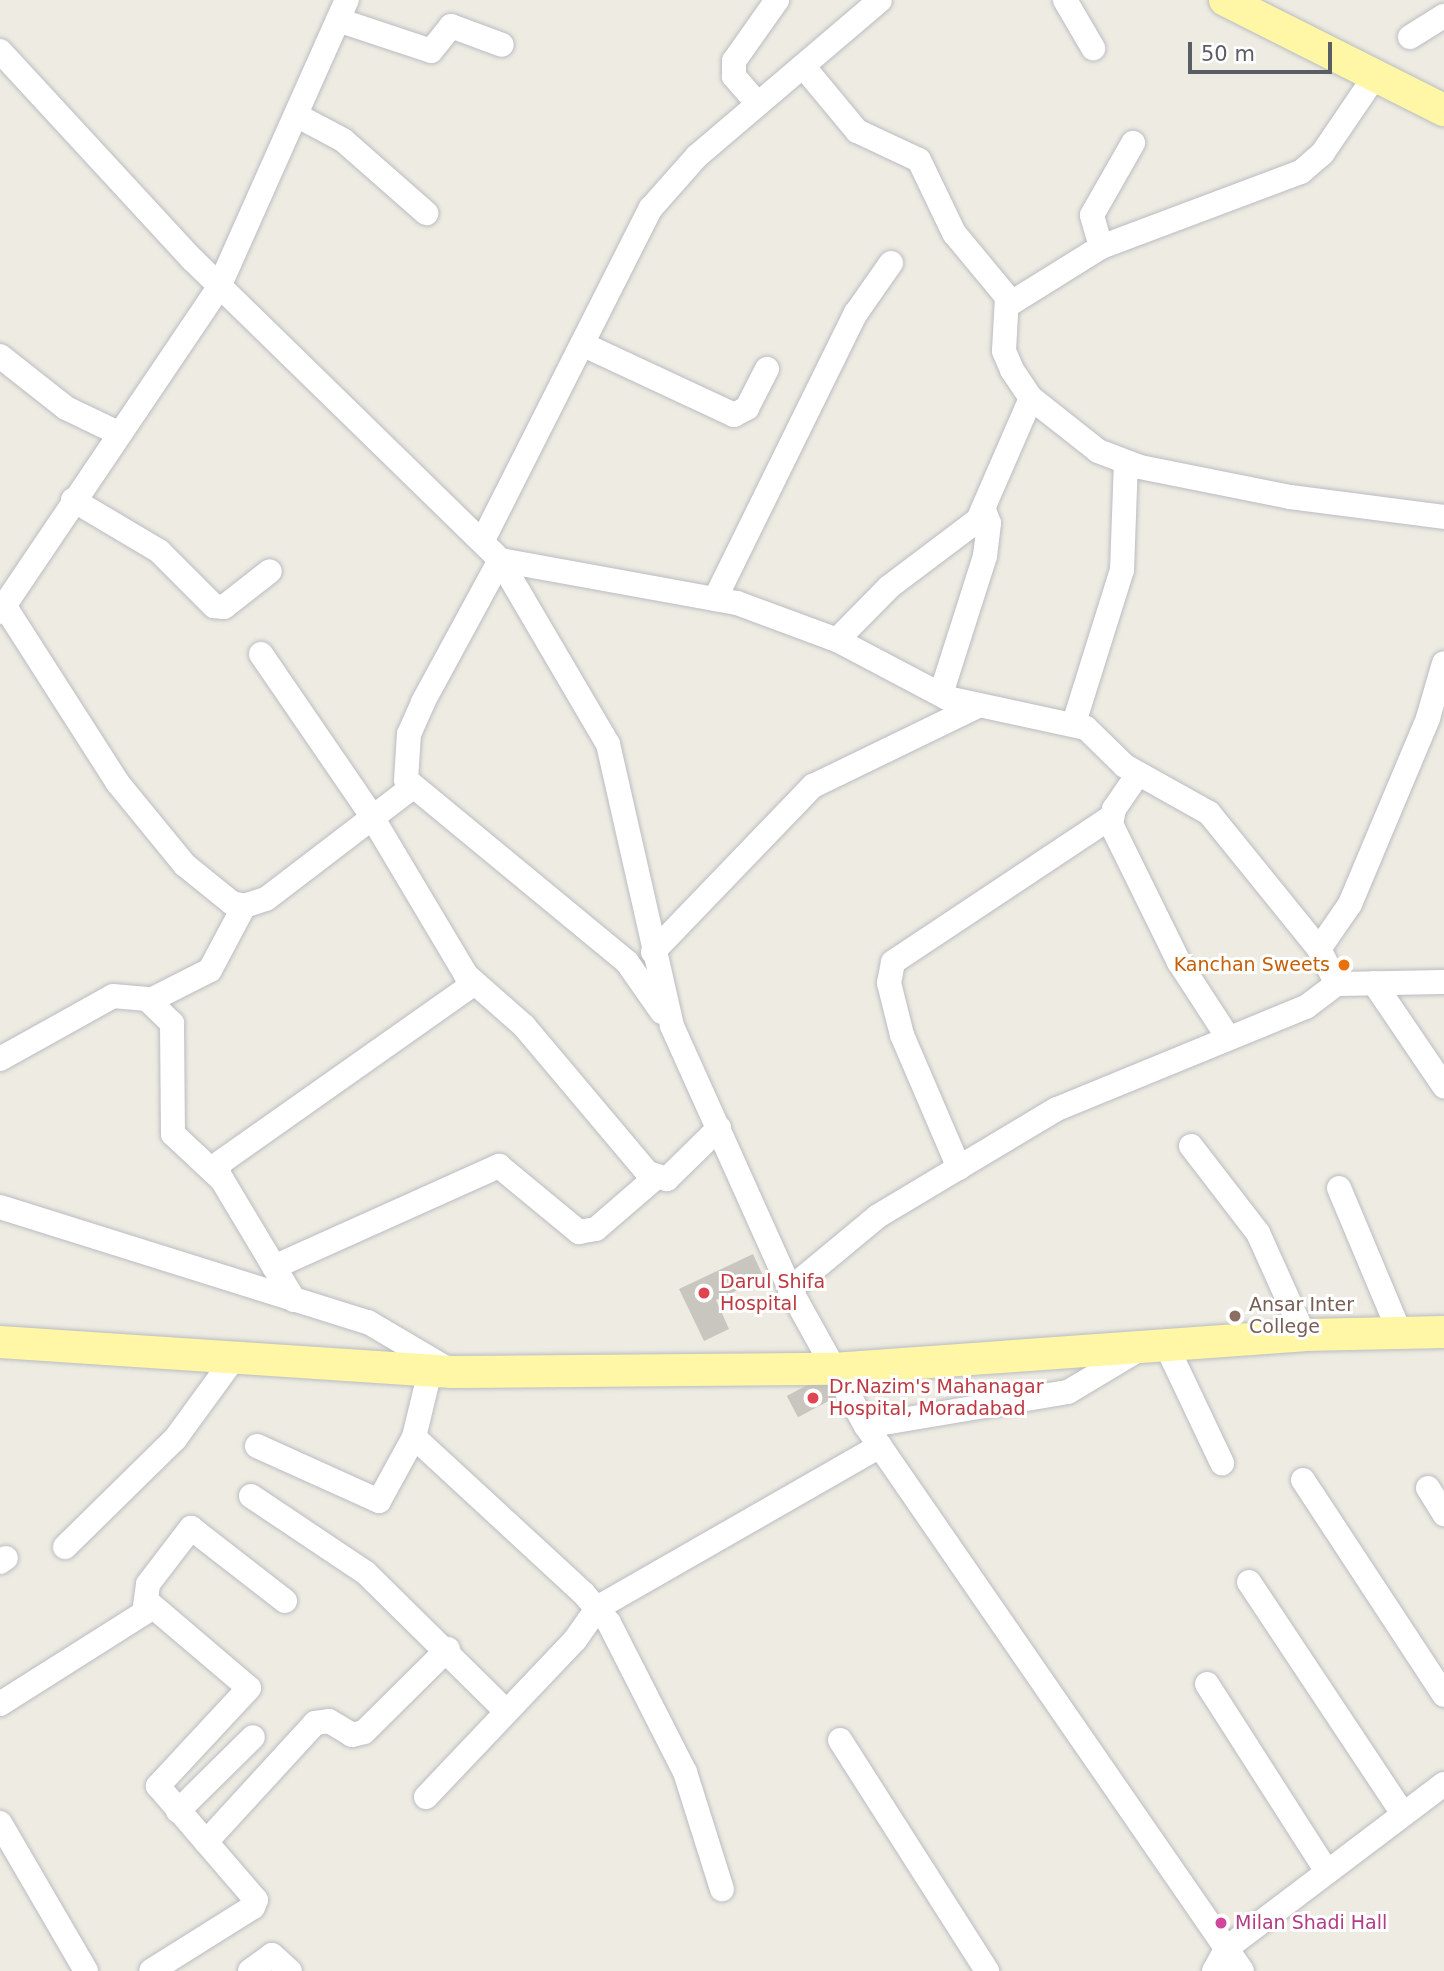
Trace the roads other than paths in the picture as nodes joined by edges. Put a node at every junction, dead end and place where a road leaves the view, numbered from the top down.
1 (777, 0) edge
2 (880, 0) edge
3 (1065, 0) edge
4 (1225, 0) edge
5 (343, 10) edge
6 (1444, 16) edge
7 (1410, 37) dead end
8 (502, 45) dead end
9 (1093, 48) dead end
10 (0, 51) edge
11 (803, 66) junction
12 (1376, 76) junction
13 (758, 104) junction
14 (1444, 110) edge
15 (296, 115) junction
16 (1133, 143) dead end
17 (426, 213) dead end
18 (1101, 247) junction
19 (891, 263) dead end
20 (219, 287) junction
21 (1008, 305) junction
22 (582, 344) junction
23 (0, 356) edge
24 (767, 369) dead end
25 (1031, 398) junction
26 (118, 433) junction
27 (1126, 463) junction
28 (72, 500) junction
29 (984, 510) junction
30 (1444, 517) edge
31 (483, 540) junction
32 (500, 560) junction
33 (270, 571) dead end
34 (715, 599) junction
35 (3, 600) edge
36 (837, 640) junction
37 (261, 654) dead end
38 (1444, 663) edge
39 (941, 694) junction
40 (976, 707) junction
41 (1074, 723) junction
42 (1138, 774) junction
43 (411, 789) junction
44 (372, 818) junction
45 (1110, 818) junction
46 (244, 906) junction
47 (1319, 949) junction
48 (653, 952) junction
49 (1444, 982) edge
50 (1374, 983) junction
51 (473, 984) junction
52 (1337, 984) junction
53 (149, 1001) junction
54 (672, 1026) junction
55 (1227, 1036) junction
56 (0, 1059) edge
57 (1444, 1086) edge
58 (719, 1128) junction
59 (1191, 1146) dead end
60 (959, 1168) junction
61 (654, 1179) junction
62 (222, 1180) junction
63 (1339, 1188) dead end
64 (0, 1208) edge
65 (274, 1267) junction
66 (790, 1289) junction
67 (294, 1300) junction
68 (1444, 1332) edge
69 (1400, 1333) junction
70 (1304, 1335) junction
71 (0, 1342) edge
72 (1156, 1346) junction
73 (234, 1358) junction
74 (833, 1369) junction
75 (441, 1371) junction
76 (866, 1426) junction
77 (414, 1437) junction
78 (257, 1446) dead end
79 (880, 1447) junction
80 (1222, 1463) dead end
81 (1303, 1480) dead end
82 (1428, 1488) dead end
83 (251, 1496) dead end
84 (1444, 1514) edge
85 (65, 1547) dead end
86 (1249, 1582) dead end
87 (285, 1601) dead end
88 (149, 1603) junction
89 (597, 1608) junction
90 (448, 1649) junction
91 (1207, 1684) dead end
92 (1444, 1695) edge
93 (0, 1704) edge
94 (504, 1709) junction
95 (253, 1737) dead end
96 (841, 1740) dead end
97 (1441, 1792) edge
98 (426, 1797) dead end
99 (178, 1811) junction
100 (1403, 1815) junction
101 (0, 1823) edge
102 (205, 1842) junction
103 (1327, 1872) junction
104 (722, 1889) dead end
105 (1227, 1948) junction
106 (86, 1971) edge
107 (151, 1971) edge
108 (250, 1971) edge
109 (290, 1971) edge
110 (987, 1971) edge
111 (1214, 1971) edge
112 (1242, 1971) edge

1 - 13 street
2 - 11 street
3 - 9 street
4 - 12 main road
5 - 8 street
5 - 15 street
6 - 7 street
10 - 20 street
11 - 13 street
11 - 21 street
12 - 14 main road
12 - 18 street
13 - 22 street
15 - 17 street
15 - 20 street
16 - 18 street
18 - 21 street
19 - 34 street
20 - 26 street
20 - 31 street
21 - 25 street
22 - 24 street
22 - 31 street
23 - 26 street
25 - 27 street
25 - 29 street
26 - 28 street
27 - 30 street
27 - 41 street
28 - 33 street
28 - 35 street
29 - 36 street
29 - 39 street
31 - 32 street
32 - 34 street
32 - 43 street
32 - 48 street
34 - 36 street
35 - 46 street
36 - 39 street
37 - 44 street
38 - 47 street
39 - 40 street
40 - 41 street
40 - 48 street
41 - 42 street
42 - 45 street
42 - 47 street
43 - 44 street
43 - 54 street
44 - 46 street
44 - 51 street
45 - 55 street
45 - 60 street
46 - 53 street
47 - 52 street
48 - 54 street
49 - 50 street
50 - 52 street
50 - 57 street
51 - 61 street
51 - 62 street
52 - 55 street
53 - 56 street
53 - 62 street
54 - 58 street
55 - 60 street
58 - 61 street
58 - 66 street
59 - 70 street
60 - 66 street
61 - 65 street
62 - 65 street
63 - 69 street
64 - 67 street
65 - 67 street
66 - 74 street
67 - 75 street
68 - 69 main road
69 - 70 main road
70 - 72 main road
71 - 73 main road
72 - 74 main road
72 - 76 street
72 - 80 street
73 - 75 main road
73 - 85 street
74 - 75 main road
74 - 76 street
75 - 77 street
76 - 79 street
77 - 78 street
77 - 89 street
79 - 89 street
79 - 105 street
81 - 92 street
82 - 84 street
83 - 90 street
86 - 100 street
87 - 88 street
88 - 93 street
88 - 99 street
89 - 94 street
89 - 104 street
90 - 94 street
90 - 102 street
91 - 103 street
94 - 98 street
95 - 99 street
96 - 110 street
97 - 100 street
99 - 102 street
100 - 103 street
101 - 106 street
102 - 107 street
103 - 105 street
105 - 111 street
105 - 112 street
108 - 109 street

